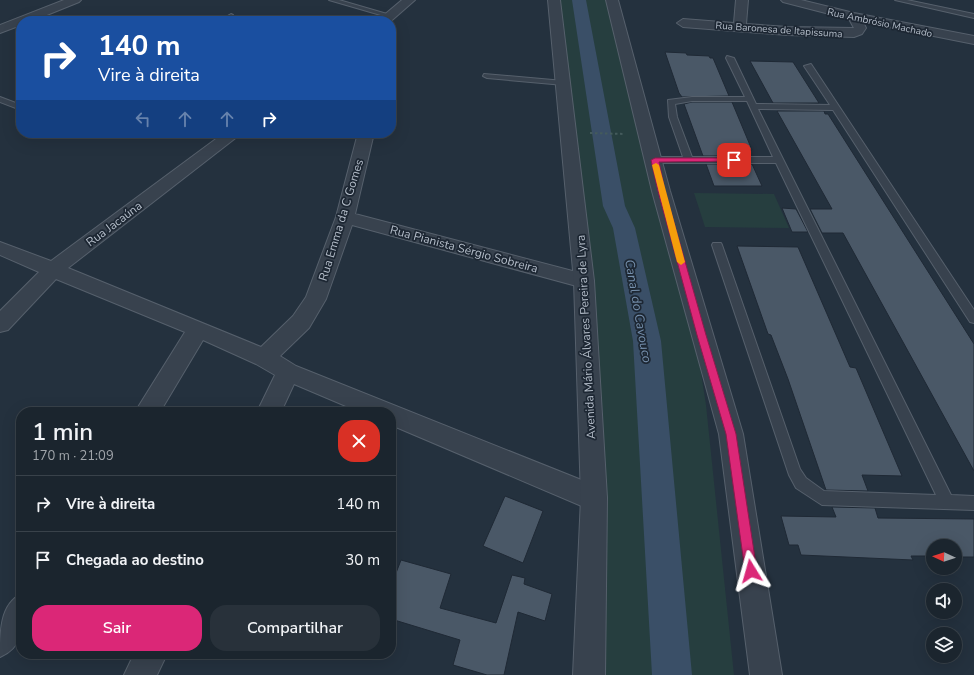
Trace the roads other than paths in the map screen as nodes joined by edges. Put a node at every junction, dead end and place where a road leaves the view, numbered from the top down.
1 (75, 0) edge
2 (332, 0) edge
3 (408, 0) edge
4 (554, 0) edge
5 (612, 0) edge
6 (742, 0) edge
7 (787, 0) edge
8 (898, 0) edge
9 (34, 16) edge
10 (381, 16) edge
11 (389, 16) edge
12 (974, 16) edge
13 (854, 17) junction
14 (16, 23) edge
15 (683, 23) dead end
16 (740, 27) junction
17 (0, 29) edge
18 (974, 40) edge
19 (730, 58) dead end
20 (808, 66) dead end
21 (488, 76) dead end
22 (564, 83) junction
23 (0, 99) edge
24 (752, 103) junction
25 (16, 106) edge
26 (835, 108) junction
27 (227, 138) edge
28 (365, 138) edge
29 (655, 160) junction
30 (689, 160) junction
31 (779, 160) junction
32 (345, 217) junction
33 (717, 245) dead end
34 (0, 248) edge
35 (54, 269) junction
36 (584, 281) junction
37 (974, 319) edge
38 (0, 324) edge
39 (200, 329) junction
40 (264, 358) junction
41 (288, 372) junction
42 (150, 407) edge
43 (271, 407) edge
44 (374, 407) edge
45 (396, 416) edge
46 (594, 498) junction
47 (947, 503) junction
48 (974, 503) edge
49 (16, 617) edge
50 (0, 641) edge
51 (148, 659) edge
52 (140, 675) edge
53 (589, 675) edge
54 (766, 675) edge

1 - 9 street
2 - 10 lane
3 - 11 street
4 - 22 street, Avenida Mário Álvares Pereira de Lyra
5 - 29 street
6 - 16 street
7 - 13 street, Rua Ambrósio Machado
8 - 12 lane
13 - 16 street, Rua Baronesa de Itapissuma
13 - 18 street, Rua Ambrósio Machado
14 - 17 street
15 - 16 street, Rua Baronesa de Itapissuma
19 - 24 lane
20 - 26 lane
21 - 22 lane
22 - 36 street, Avenida Mário Álvares Pereira de Lyra
23 - 25 lane
24 - 26 lane
24 - 30 lane
24 - 31 lane
26 - 37 lane
27 - 35 street, Rua Jacaúna
28 - 32 street, Rua Emma da C Gomes
29 - 30 lane
29 - 54 street
30 - 31 lane
31 - 47 lane
32 - 36 street, Rua Pianista Sérgio Sobreira
32 - 40 street, Rua Emma da C Gomes
33 - 47 lane
34 - 35 street
35 - 38 street, Rua Jacaúna
35 - 39 street
36 - 46 street, Avenida Mário Álvares Pereira de Lyra
39 - 40 street
39 - 42 street
40 - 41 street
41 - 43 street
41 - 44 street
45 - 46 street
46 - 53 street, Avenida Mário Álvares Pereira de Lyra
47 - 48 lane
49 - 50 street
51 - 52 street

